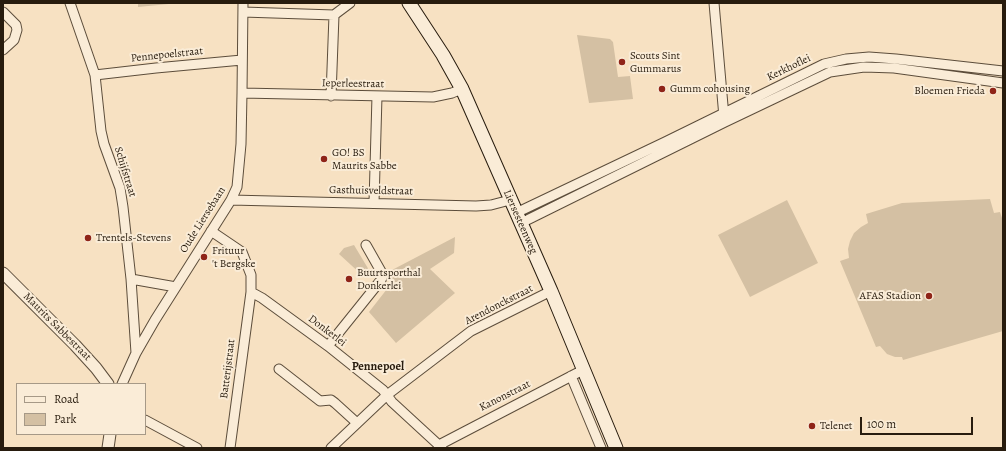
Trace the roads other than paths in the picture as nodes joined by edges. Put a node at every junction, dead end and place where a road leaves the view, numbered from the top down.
1 (70, 3) edge
2 (350, 3) edge
3 (714, 3) edge
4 (414, 5) edge
5 (243, 8) edge
6 (3, 12) edge
7 (334, 15) junction
8 (3, 50) edge
9 (242, 60) junction
10 (1003, 71) edge
11 (95, 75) junction
12 (1003, 83) edge
13 (462, 89) junction
14 (242, 93) junction
15 (332, 96) junction
16 (377, 96) junction
17 (724, 112) junction
18 (725, 122) junction
19 (231, 200) junction
20 (510, 200) junction
21 (374, 204) junction
22 (518, 218) junction
23 (211, 231) junction
24 (366, 245) dead end
25 (3, 273) edge
26 (131, 279) junction
27 (176, 287) junction
28 (551, 291) junction
29 (251, 292) junction
30 (328, 346) junction
31 (136, 353) junction
32 (279, 369) dead end
33 (583, 370) junction
34 (571, 376) junction
35 (107, 383) edge
36 (122, 383) edge
37 (387, 395) junction
38 (146, 421) edge
39 (357, 424) junction
40 (110, 435) edge
41 (441, 446) edge
42 (108, 448) edge
43 (197, 448) edge
44 (230, 448) edge
45 (331, 448) edge
46 (601, 448) edge
47 (616, 448) edge

1 - 11 street, Schijfstraat
2 - 7 street
3 - 17 street
4 - 13 main road, Liersesteenweg
5 - 7 street
5 - 9 street, Oude Liersebaan
6 - 8 street
7 - 15 street
9 - 11 street, Pennepoelstraat
9 - 14 street, Oude Liersebaan
10 - 17 street, Kerkhoflei
11 - 26 street, Schijfstraat
12 - 18 street, Kerkhoflei
13 - 16 street, Ieperleestraat
13 - 20 main road, Liersesteenweg
14 - 15 street, Ieperleestraat
14 - 19 street, Oude Liersebaan
15 - 16 street, Ieperleestraat
16 - 21 street
17 - 18 street
17 - 22 street, Kerkhoflei
18 - 22 street, Kerkhoflei
19 - 21 street, Gasthuisveldstraat
19 - 23 street, Oude Liersebaan
20 - 21 street, Gasthuisveldstraat
20 - 22 main road, Liersesteenweg
22 - 28 main road, Liersesteenweg
23 - 27 street, Oude Liersebaan
23 - 29 street
24 - 30 street
25 - 35 street, Maurits Sabbestraat
26 - 27 street
26 - 31 street, Schijfstraat
27 - 31 street, Oude Liersebaan
28 - 33 main road, Liersesteenweg
28 - 37 street, Arendonckstraat
29 - 30 street, Donkerlei
29 - 44 street, Batterijstraat
30 - 37 street, Donkerlei
31 - 36 street, Oude Liersebaan
32 - 39 street
33 - 34 street, Kanonstraat
33 - 47 main road, Liersesteenweg
34 - 41 street, Kanonstraat
34 - 46 street
37 - 39 street, Arendonckstraat
37 - 41 street, Donkerlei
38 - 43 street
39 - 45 street, Arendonckstraat
40 - 42 street

